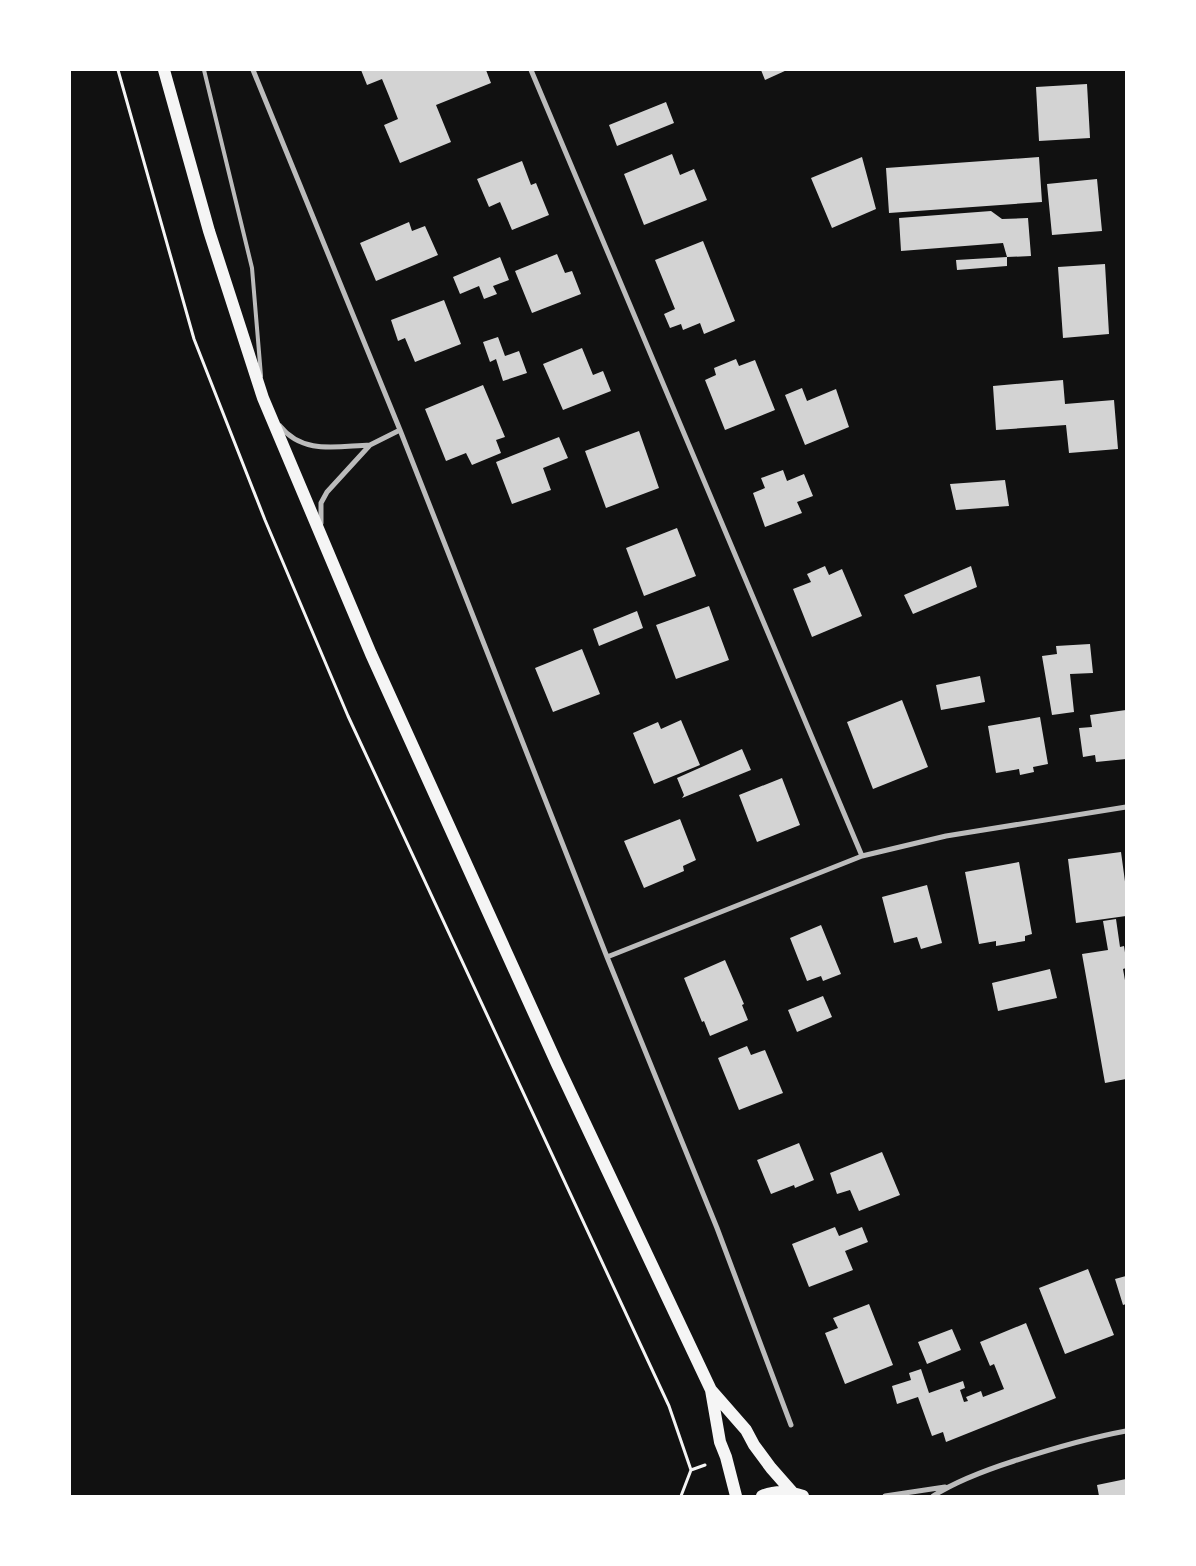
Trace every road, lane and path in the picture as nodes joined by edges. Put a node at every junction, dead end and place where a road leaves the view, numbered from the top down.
1 (118, 70) edge
2 (164, 70) edge
3 (204, 70) edge
4 (253, 70) edge
5 (531, 70) edge
6 (266, 404) junction
7 (400, 430) junction
8 (370, 445) junction
9 (324, 542) junction
10 (1126, 807) edge
11 (862, 856) junction
12 (607, 958) junction
13 (711, 1390) junction
14 (791, 1425) dead end
15 (1126, 1431) edge
16 (948, 1486) junction
17 (798, 1494) edge
18 (681, 1496) edge
19 (736, 1496) edge
20 (762, 1496) edge
21 (884, 1496) edge
22 (933, 1496) edge

1 - 18 path
2 - 6 main road
3 - 6 lane
4 - 7 street
5 - 11 street
6 - 8 street
6 - 9 main road
7 - 8 street
7 - 12 street
8 - 9 street
9 - 13 main road
10 - 11 street
11 - 12 street
12 - 14 street
13 - 17 main road
13 - 19 main road
15 - 16 street
16 - 21 street
16 - 22 street
17 - 20 main road

